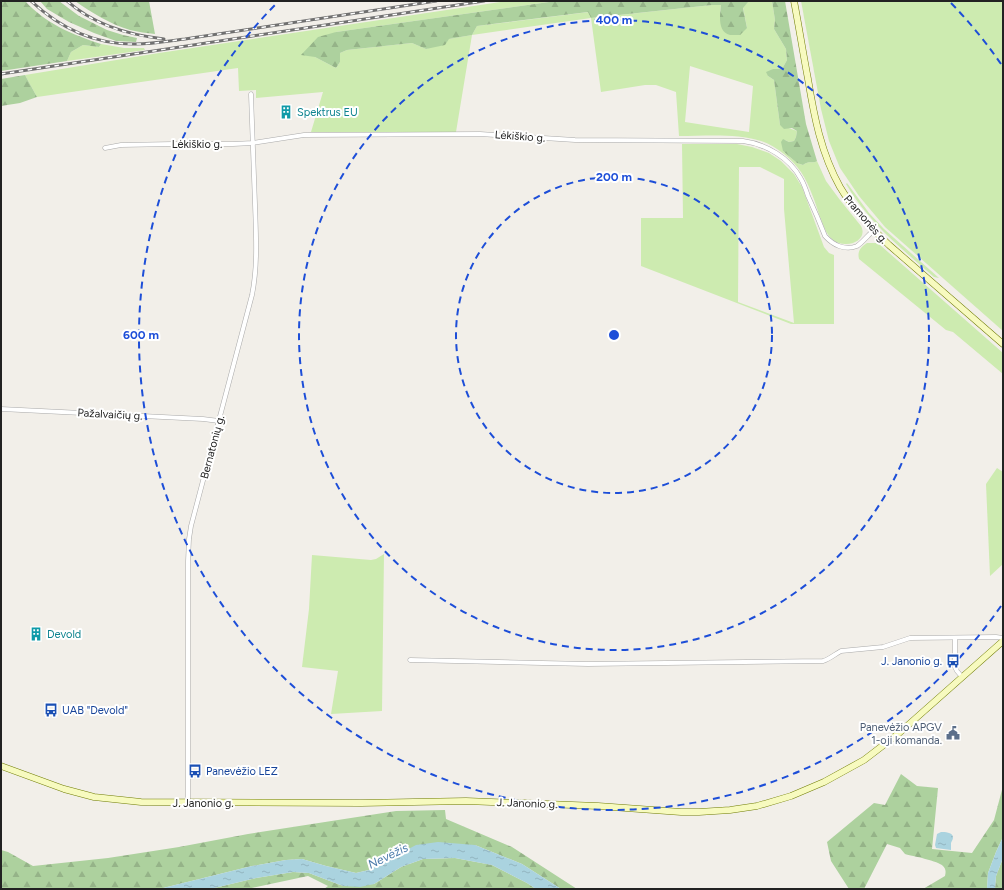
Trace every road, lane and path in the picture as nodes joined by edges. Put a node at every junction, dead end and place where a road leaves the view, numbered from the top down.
1 (794, 1) edge
2 (251, 94) dead end
3 (253, 143) junction
4 (106, 148) dead end
5 (874, 230) junction
6 (1003, 344) edge
7 (1, 409) edge
8 (219, 421) junction
9 (955, 638) junction
10 (1003, 638) edge
11 (1003, 641) edge
12 (410, 660) dead end
13 (962, 677) junction
14 (1, 766) edge
15 (188, 803) junction

1 - 5 street, Pramonės g.
2 - 3 street, Bernatonių g.
3 - 4 street, Lėkiškio g.
3 - 5 street, Lėkiškio g.
3 - 8 street, Bernatonių g.
5 - 6 street, Pramonės g.
7 - 8 street, Pažalvaičių g.
8 - 15 street, Bernatonių g.
9 - 10 street
9 - 12 street
9 - 13 street
11 - 13 street, J. Janonio g.
13 - 15 street, J. Janonio g.
14 - 15 street, J. Janonio g.

